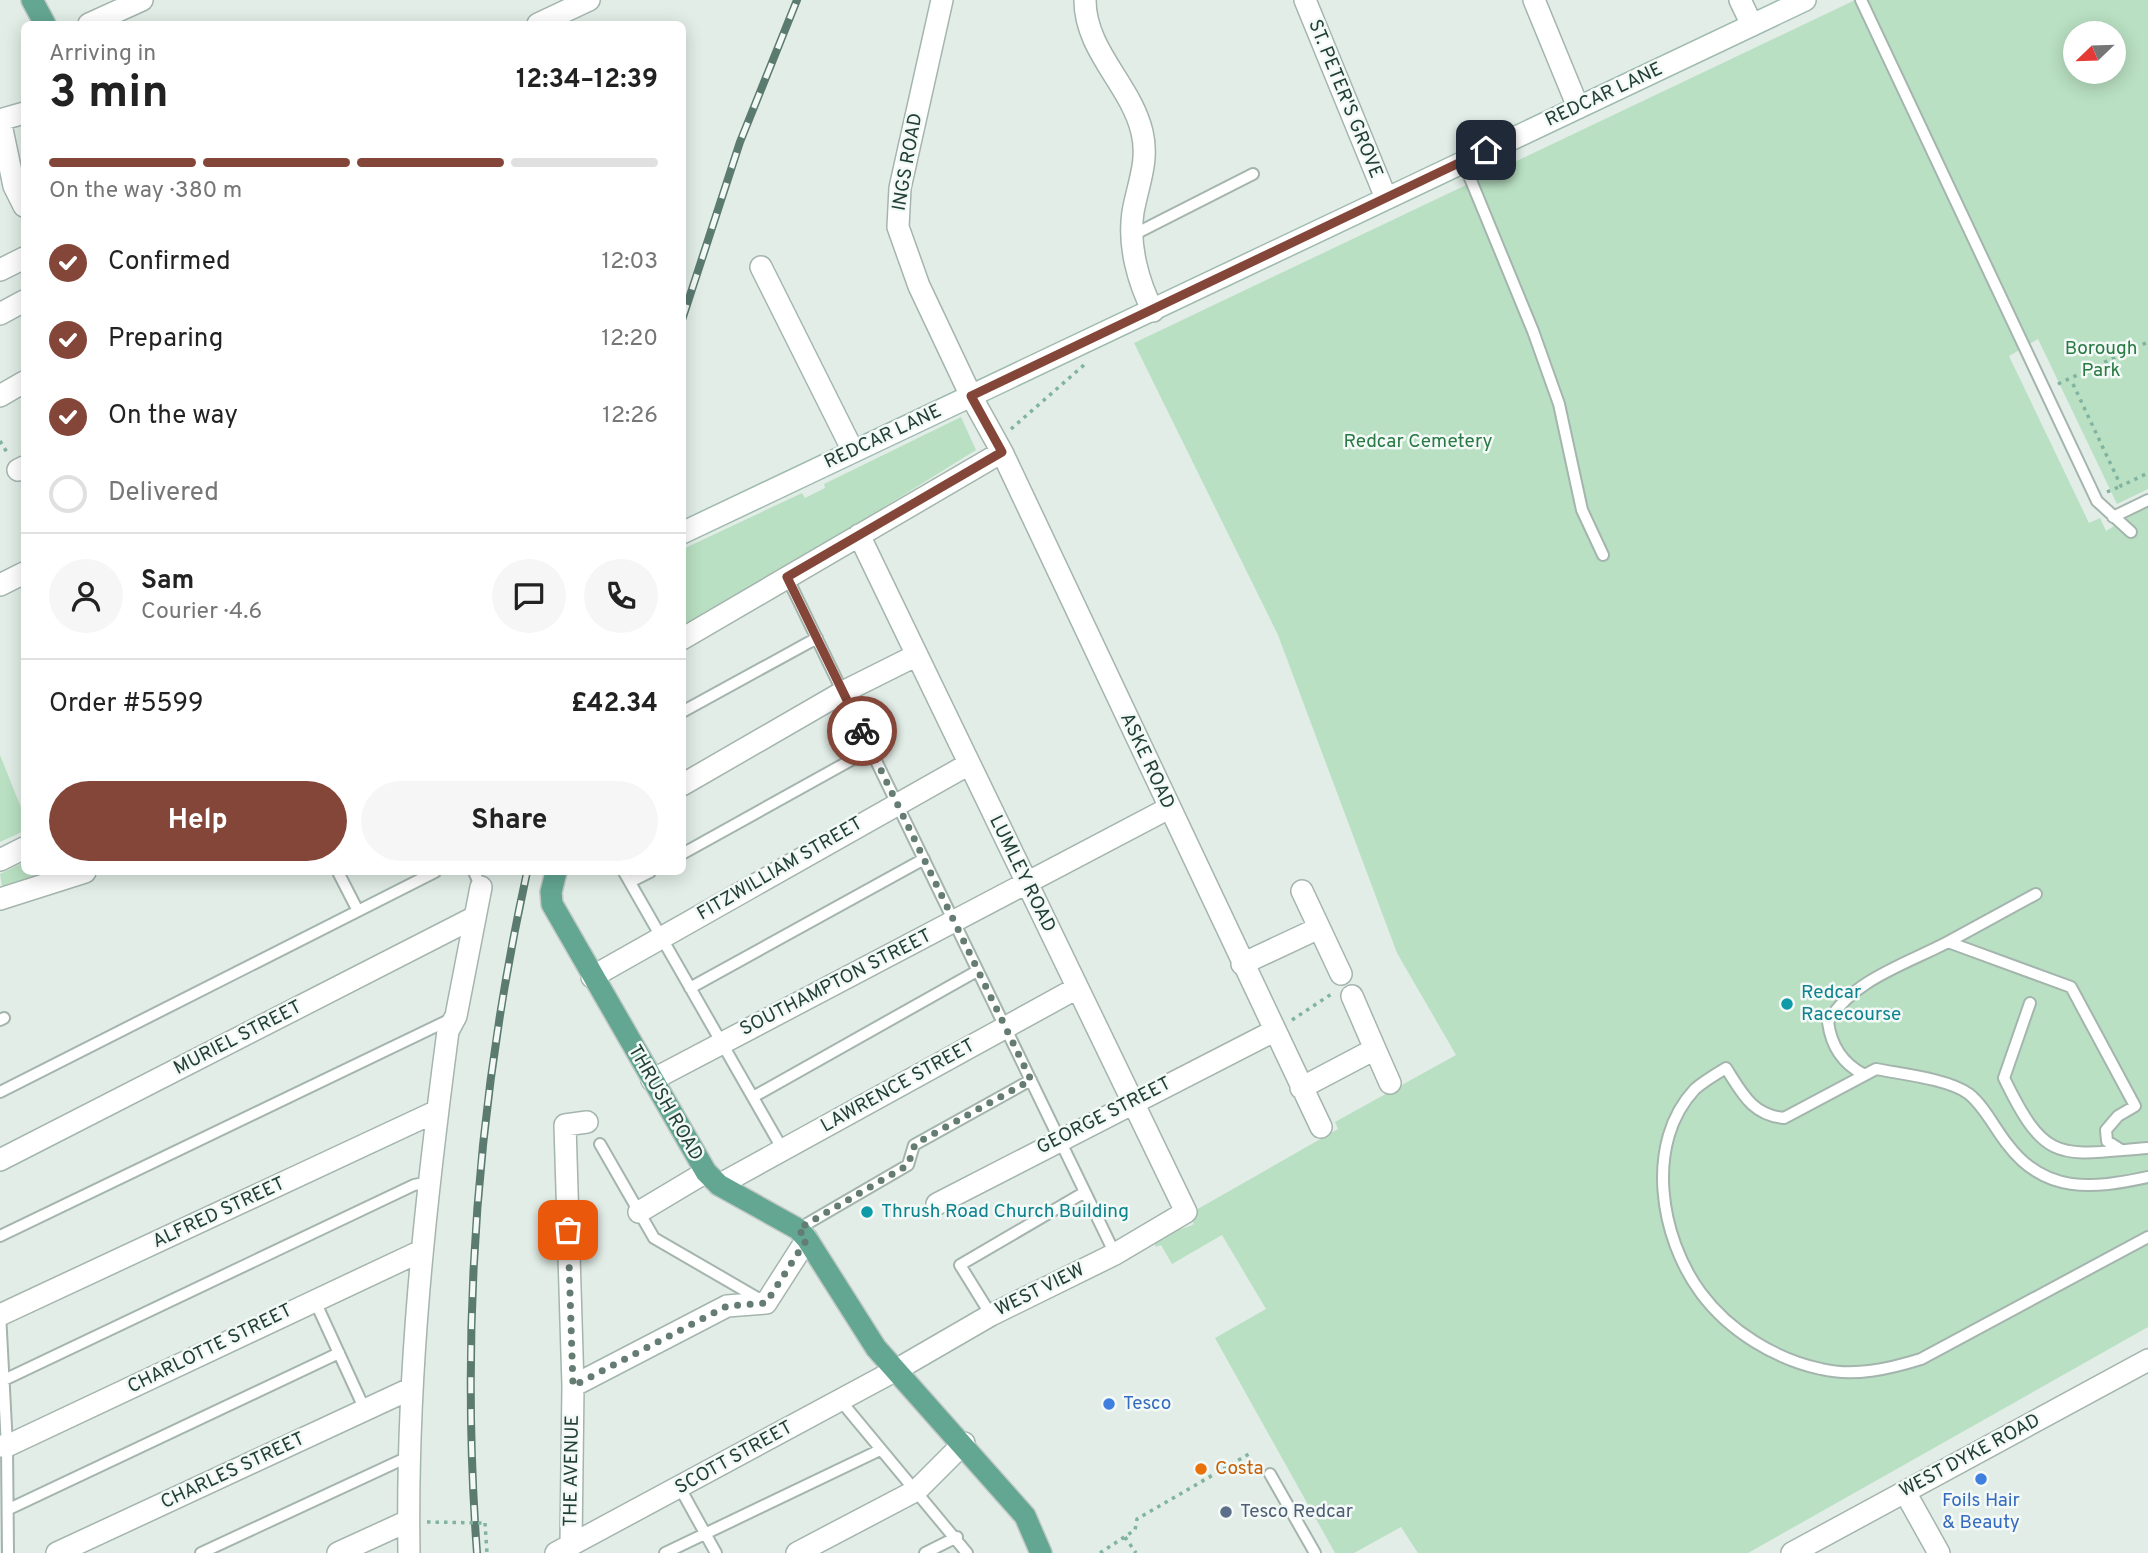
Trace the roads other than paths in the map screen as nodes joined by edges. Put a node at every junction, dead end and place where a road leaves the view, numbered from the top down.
1 (32, 0) edge
2 (142, 0) edge
3 (589, 0) edge
4 (942, 0) edge
5 (1085, 0) edge
6 (1305, 0) edge
7 (1534, 0) edge
8 (1740, 0) edge
9 (1805, 0) edge
10 (1861, 0) edge
11 (43, 21) edge
12 (96, 21) edge
13 (544, 21) edge
14 (1752, 25) junction
15 (1578, 107) junction
16 (21, 114) edge
17 (0, 120) edge
18 (1463, 161) junction
19 (1253, 174) dead end
20 (7, 188) edge
21 (1386, 198) junction
22 (21, 203) edge
23 (1133, 235) junction
24 (21, 260) edge
25 (761, 267) dead end
26 (0, 270) edge
27 (21, 303) edge
28 (1153, 311) junction
29 (0, 314) edge
30 (21, 384) edge
31 (0, 396) edge
32 (971, 396) junction
33 (999, 447) junction
34 (853, 451) junction
35 (2148, 500) edge
36 (2113, 517) junction
37 (686, 531) edge
38 (2131, 532) dead end
39 (859, 536) junction
40 (1603, 555) dead end
41 (21, 574) edge
42 (787, 577) junction
43 (0, 585) edge
44 (686, 637) edge
45 (817, 638) junction
46 (917, 656) junction
47 (843, 692) junction
48 (686, 710) edge
49 (871, 749) junction
50 (970, 764) junction
51 (686, 783) edge
52 (897, 803) junction
53 (1169, 808) junction
54 (21, 850) edge
55 (686, 851) edge
56 (924, 859) junction
57 (0, 860) edge
58 (76, 875) edge
59 (340, 875) edge
60 (429, 875) edge
61 (555, 875) edge
62 (626, 875) edge
63 (644, 875) edge
64 (477, 879) edge
65 (631, 882) junction
66 (1027, 884) junction
67 (1302, 891) dead end
68 (2036, 894) dead end
69 (0, 899) edge
70 (358, 911) junction
71 (475, 917) junction
72 (955, 922) junction
73 (1319, 928) junction
74 (661, 936) junction
75 (1948, 942) junction
76 (1242, 964) junction
77 (977, 971) junction
78 (592, 976) junction
79 (690, 988) junction
80 (1077, 988) junction
81 (2030, 1003) dead end
82 (456, 1017) junction
83 (1005, 1027) junction
84 (1273, 1031) junction
85 (721, 1042) junction
86 (1375, 1049) junction
87 (1863, 1074) junction
88 (652, 1080) junction
89 (1031, 1080) junction
90 (1390, 1083) dead end
91 (1301, 1088) junction
92 (0, 1092) edge
93 (753, 1097) junction
94 (1132, 1102) junction
95 (437, 1111) junction
96 (587, 1122) dead end
97 (1321, 1127) dead end
98 (1059, 1138) junction
99 (600, 1144) dead end
100 (2148, 1148) edge
101 (783, 1150) junction
102 (2121, 1150) junction
103 (0, 1160) edge
104 (2148, 1177) edge
105 (713, 1179) junction
106 (429, 1182) junction
107 (1085, 1192) junction
108 (937, 1204) dead end
109 (639, 1212) junction
110 (1186, 1212) joint
111 (803, 1234) junction
112 (0, 1236) edge
113 (2148, 1237) edge
114 (421, 1251) junction
115 (1115, 1254) junction
116 (314, 1299) junction
117 (766, 1303) junction
118 (0, 1315) edge
119 (991, 1315) junction
120 (339, 1353) junction
121 (2148, 1360) edge
122 (896, 1370) junction
123 (4, 1380) junction
124 (573, 1386) junction
125 (410, 1389) junction
126 (840, 1400) junction
127 (365, 1409) junction
128 (964, 1443) junction
129 (4, 1446) edge
130 (880, 1450) junction
131 (410, 1456) junction
132 (1269, 1474) dead end
133 (680, 1488) junction
134 (917, 1490) junction
135 (1905, 1492) junction
136 (9, 1509) junction
137 (418, 1522) junction
138 (705, 1534) junction
139 (957, 1537) junction
140 (562, 1550) edge
141 (8, 1553) edge
142 (57, 1553) edge
143 (201, 1553) edge
144 (338, 1553) edge
145 (409, 1553) edge
146 (664, 1553) edge
147 (716, 1553) edge
148 (797, 1553) edge
149 (925, 1553) edge
150 (967, 1553) edge
151 (1041, 1553) edge
152 (1315, 1553) edge
153 (1792, 1553) edge
154 (1940, 1553) edge

1 - 11 main road
2 - 12 street
3 - 13 street
4 - 32 street, INGS ROAD
5 - 23 street
6 - 21 street, ST. PETER'S GROVE
7 - 15 street
8 - 14 street
9 - 14 street, REDCAR LANE
10 - 36 lane
14 - 15 street, REDCAR LANE
15 - 18 street, REDCAR LANE
16 - 17 street
17 - 20 street
18 - 21 street, REDCAR LANE
18 - 40 lane
19 - 23 lane
20 - 22 street
21 - 28 street, REDCAR LANE
23 - 28 street
24 - 26 street
25 - 34 street
27 - 29 street
28 - 32 street, REDCAR LANE
30 - 31 street
32 - 33 street, ASKE ROAD
32 - 34 street, REDCAR LANE
33 - 39 street
33 - 53 street, ASKE ROAD
34 - 37 street, REDCAR LANE
35 - 36 lane
36 - 38 lane
39 - 42 street
39 - 46 street, LUMLEY ROAD
41 - 43 street
42 - 44 street
42 - 45 lane
45 - 47 lane
45 - 48 lane
46 - 47 street
46 - 50 street, LUMLEY ROAD
47 - 49 lane
47 - 51 street
49 - 52 lane
49 - 55 lane
50 - 52 street, FITZWILLIAM STREET
50 - 66 street, LUMLEY ROAD
52 - 56 lane
52 - 74 street, FITZWILLIAM STREET
53 - 66 street, SOUTHAMPTON STREET
53 - 76 street, ASKE ROAD
54 - 57 street
56 - 72 lane
56 - 79 lane
58 - 69 street
59 - 70 lane
60 - 70 lane
61 - 78 main road, THRUSH ROAD
62 - 65 lane
63 - 65 lane
64 - 71 street
65 - 74 lane
66 - 72 street, SOUTHAMPTON STREET
66 - 80 street, LUMLEY ROAD
67 - 73 street
68 - 75 lane
70 - 92 lane
71 - 82 street
71 - 103 street, MURIEL STREET
72 - 77 lane
72 - 85 street, SOUTHAMPTON STREET
73 - 76 street
73 - 86 street
74 - 78 street, FITZWILLIAM STREET
74 - 79 lane
75 - 87 lane
75 - 102 lane
76 - 84 street, ASKE ROAD
77 - 83 lane
77 - 93 lane
78 - 88 main road, THRUSH ROAD
79 - 85 lane
80 - 83 street, LAWRENCE STREET
80 - 94 street, LUMLEY ROAD
81 - 102 lane
82 - 95 street
82 - 112 lane
83 - 89 lane
83 - 101 street, LAWRENCE STREET
84 - 91 street, ASKE ROAD
84 - 94 street, GEORGE STREET
85 - 88 street, SOUTHAMPTON STREET
85 - 93 lane
86 - 90 street
86 - 91 street
87 - 104 lane
87 - 113 lane
88 - 105 main road, THRUSH ROAD
89 - 98 lane
89 - 111 lane
91 - 97 street, ASKE ROAD
93 - 101 lane
94 - 98 street, GEORGE STREET
94 - 110 street, LUMLEY ROAD
95 - 106 street
95 - 118 street, ALFRED STREET
96 - 124 street, THE AVENUE
98 - 107 lane
98 - 108 street, GEORGE STREET
99 - 109 lane
100 - 102 lane
101 - 105 street, LAWRENCE STREET
105 - 109 street, LAWRENCE STREET
105 - 111 main road
106 - 114 street
106 - 123 lane
107 - 115 lane
107 - 119 lane
109 - 117 lane
110 - 115 street, WEST VIEW
111 - 117 street
111 - 122 main road
114 - 116 street, CHARLOTTE STREET
114 - 125 street
115 - 119 street, WEST VIEW
116 - 120 lane
116 - 129 street, CHARLOTTE STREET
117 - 124 street
118 - 123 lane
119 - 122 street, WEST VIEW
120 - 127 lane
120 - 136 lane
121 - 135 street, WEST DYKE ROAD
122 - 126 street, SCOTT STREET
122 - 128 main road
123 - 129 lane
124 - 140 street, THE AVENUE
125 - 127 street, CHARLES STREET
125 - 131 street
126 - 130 lane
126 - 133 street, SCOTT STREET
127 - 142 street, CHARLES STREET
128 - 134 street
128 - 151 main road
129 - 136 lane
130 - 134 lane
130 - 138 lane
131 - 137 street
131 - 143 lane
132 - 152 lane
133 - 138 lane
133 - 140 street, SCOTT STREET
134 - 139 lane
134 - 148 street
135 - 153 street, WEST DYKE ROAD
135 - 154 street
136 - 141 lane
137 - 144 street
137 - 145 street
138 - 146 lane
138 - 147 lane
139 - 149 lane
139 - 150 lane

